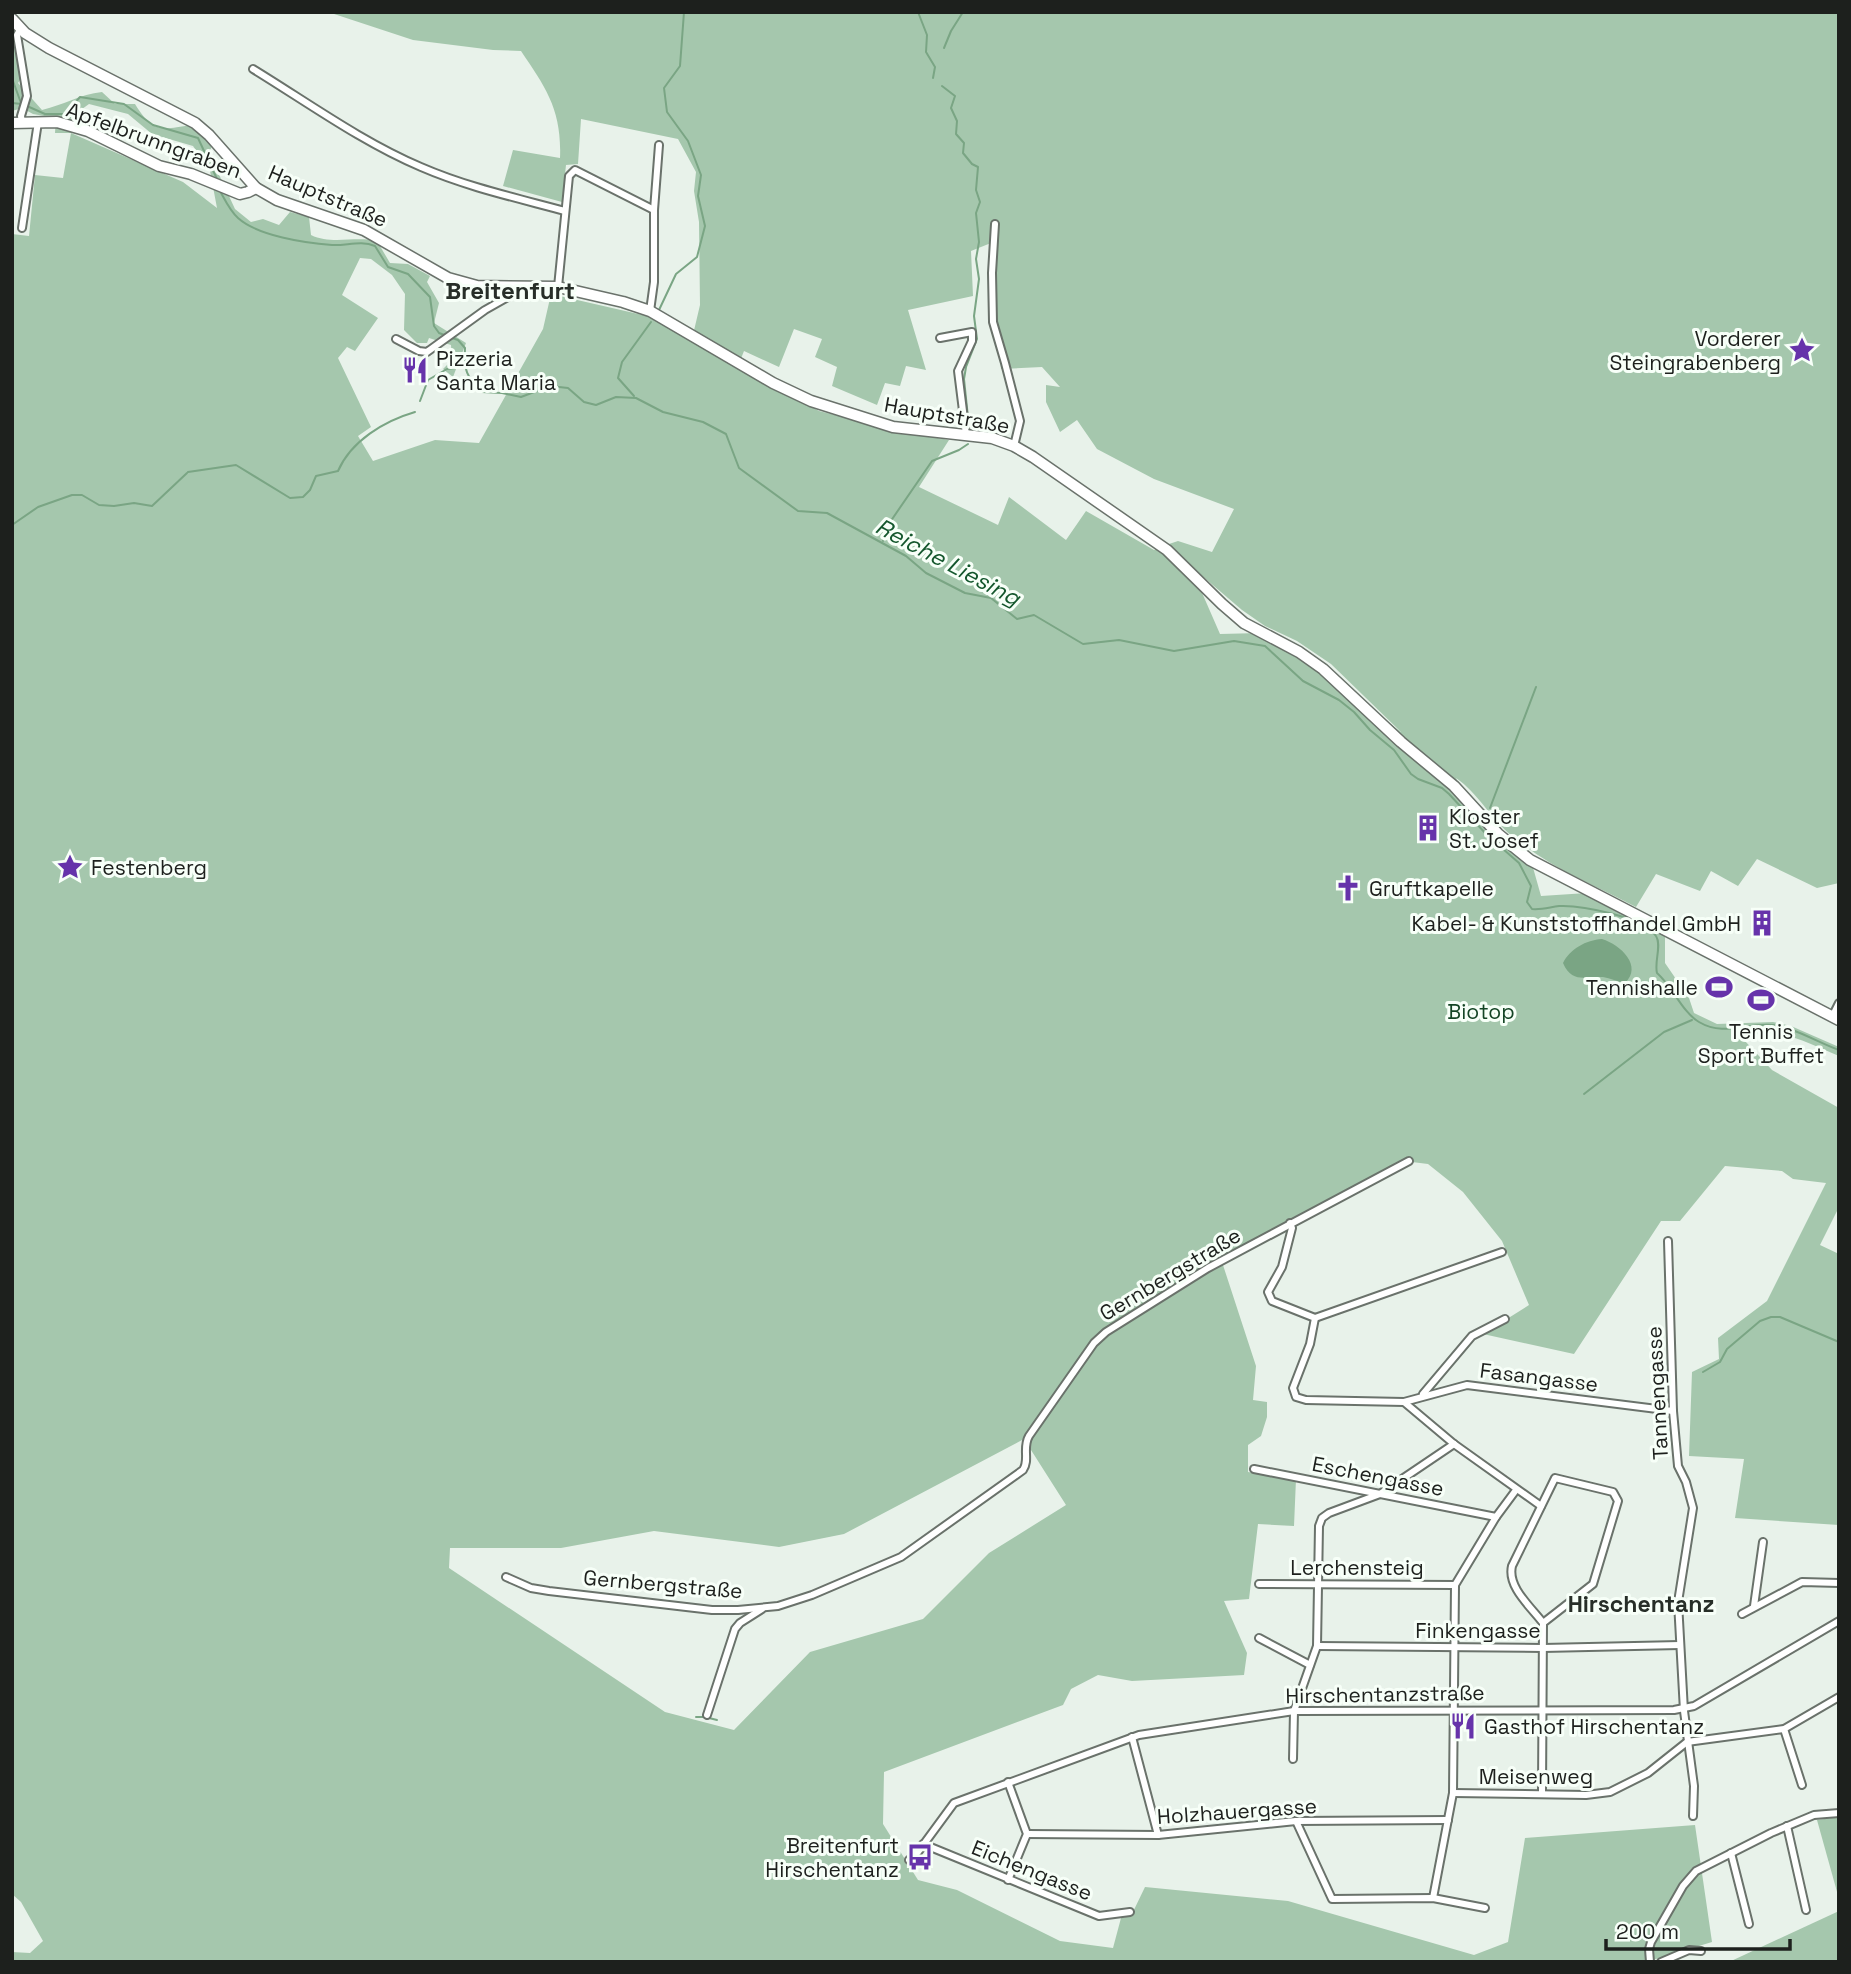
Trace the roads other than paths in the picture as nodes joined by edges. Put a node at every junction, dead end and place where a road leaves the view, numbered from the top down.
1 (12, 19) edge
2 (20, 28) junction
3 (253, 69) dead end
4 (19, 120) edge
5 (38, 122) junction
6 (659, 145) dead end
7 (256, 188) junction
8 (654, 210) junction
9 (565, 211) junction
10 (995, 224) dead end
11 (22, 228) dead end
12 (513, 287) junction
13 (558, 287) junction
14 (650, 311) junction
15 (940, 338) dead end
16 (396, 340) dead end
17 (966, 435) junction
18 (1014, 446) junction
19 (1839, 1003) edge
20 (1835, 1018) edge
21 (1409, 1161) dead end
22 (1290, 1223) junction
23 (1668, 1241) dead end
24 (1502, 1252) dead end
25 (1315, 1318) junction
26 (1505, 1319) dead end
27 (1422, 1396) junction
28 (1404, 1402) junction
29 (1673, 1411) junction
30 (1454, 1444) junction
31 (1254, 1469) dead end
32 (1516, 1490) junction
33 (1380, 1494) junction
34 (1541, 1506) junction
35 (1496, 1517) junction
36 (1763, 1542) dead end
37 (506, 1577) dead end
38 (1839, 1583) edge
39 (1259, 1584) dead end
40 (1317, 1584) junction
41 (1455, 1585) junction
42 (1754, 1606) junction
43 (763, 1608) junction
44 (738, 1610) junction
45 (1742, 1614) dead end
46 (1839, 1621) edge
47 (1543, 1623) junction
48 (737, 1626) junction
49 (1259, 1639) dead end
50 (1680, 1645) junction
51 (1317, 1646) junction
52 (1453, 1647) junction
53 (1543, 1648) junction
54 (1310, 1665) junction
55 (1839, 1697) edge
56 (1684, 1708) junction
57 (1454, 1710) junction
58 (1543, 1710) junction
59 (1294, 1711) junction
60 (707, 1715) dead end
61 (1784, 1729) junction
62 (1132, 1737) junction
63 (1687, 1742) junction
64 (1293, 1759) dead end
65 (1008, 1782) junction
66 (1802, 1785) dead end
67 (1453, 1793) junction
68 (1542, 1793) junction
69 (1839, 1813) edge
70 (1693, 1816) dead end
71 (1296, 1821) junction
72 (1448, 1821) junction
73 (1787, 1826) junction
74 (1027, 1834) junction
75 (1158, 1835) junction
76 (923, 1844) junction
77 (1731, 1853) junction
78 (909, 1860) dead end
79 (1008, 1880) junction
80 (1433, 1898) junction
81 (1485, 1908) dead end
82 (1806, 1910) dead end
83 (1130, 1912) dead end
84 (1749, 1924) dead end
85 (1701, 1951) dead end
86 (1650, 1962) edge
87 (1661, 1962) edge

1 - 2 main road, Hauptstraße
2 - 4 street
2 - 7 main road, Hauptstraße
3 - 9 street
4 - 5 main road, Apfelbrunngraben
5 - 7 main road, Apfelbrunngraben
5 - 11 street, Apfelbrunngraben
6 - 8 street
7 - 12 main road, Hauptstraße
8 - 9 street
8 - 14 street
9 - 13 street
10 - 18 street
12 - 13 main road, Hauptstraße
12 - 16 street
13 - 14 main road, Hauptstraße
14 - 17 main road, Hauptstraße
15 - 17 street
17 - 18 main road, Hauptstraße
18 - 20 main road, Hauptstraße
19 - 20 street
21 - 22 street, Gernbergstraße
22 - 25 street
22 - 43 street, Gernbergstraße
23 - 29 street, Tannengasse
24 - 25 street
25 - 28 street, Fasangasse
26 - 27 street
27 - 28 street, Fasangasse
27 - 29 street, Fasangasse
28 - 30 street
29 - 50 street, Tannengasse
30 - 32 street
30 - 33 street
31 - 33 street, Eschengasse
32 - 34 street
32 - 35 street
33 - 35 street, Eschengasse
33 - 40 street
34 - 47 street
34 - 47 street
35 - 41 street
36 - 42 street
37 - 44 street, Gernbergstraße
38 - 42 street
39 - 40 street, Lerchensteig
40 - 41 street, Lerchensteig
40 - 51 street
41 - 52 street
42 - 45 street
43 - 44 street, Gernbergstraße
43 - 48 street
44 - 48 street
46 - 56 street, Hirschentanzstraße
47 - 53 street
48 - 60 street
49 - 54 street
50 - 53 street, Finkengasse
50 - 56 street, Tannengasse
51 - 52 street, Finkengasse
51 - 54 street
52 - 53 street, Finkengasse
52 - 57 street
53 - 58 street
54 - 59 street
55 - 61 street
56 - 58 street, Hirschentanzstraße
56 - 63 street
57 - 58 street, Hirschentanzstraße
57 - 59 street, Hirschentanzstraße
57 - 67 street
58 - 68 street
59 - 62 street, Hirschentanzstraße
59 - 64 street
61 - 63 street
61 - 66 street
62 - 65 street, Hirschentanzstraße
62 - 75 street
63 - 68 street, Meisenweg
63 - 70 street
65 - 74 street
65 - 76 street, Hirschentanzstraße
67 - 68 street, Meisenweg
67 - 72 street
69 - 73 street
71 - 72 street, Holzhauergasse
71 - 75 street, Holzhauergasse
71 - 80 street
72 - 80 street
73 - 77 street
73 - 82 street
74 - 75 street, Holzhauergasse
74 - 79 street
76 - 78 street, Hirschentanzstraße
76 - 79 street, Eichengasse
77 - 84 street
77 - 86 street
79 - 83 street, Eichengasse
80 - 81 street
85 - 87 street

